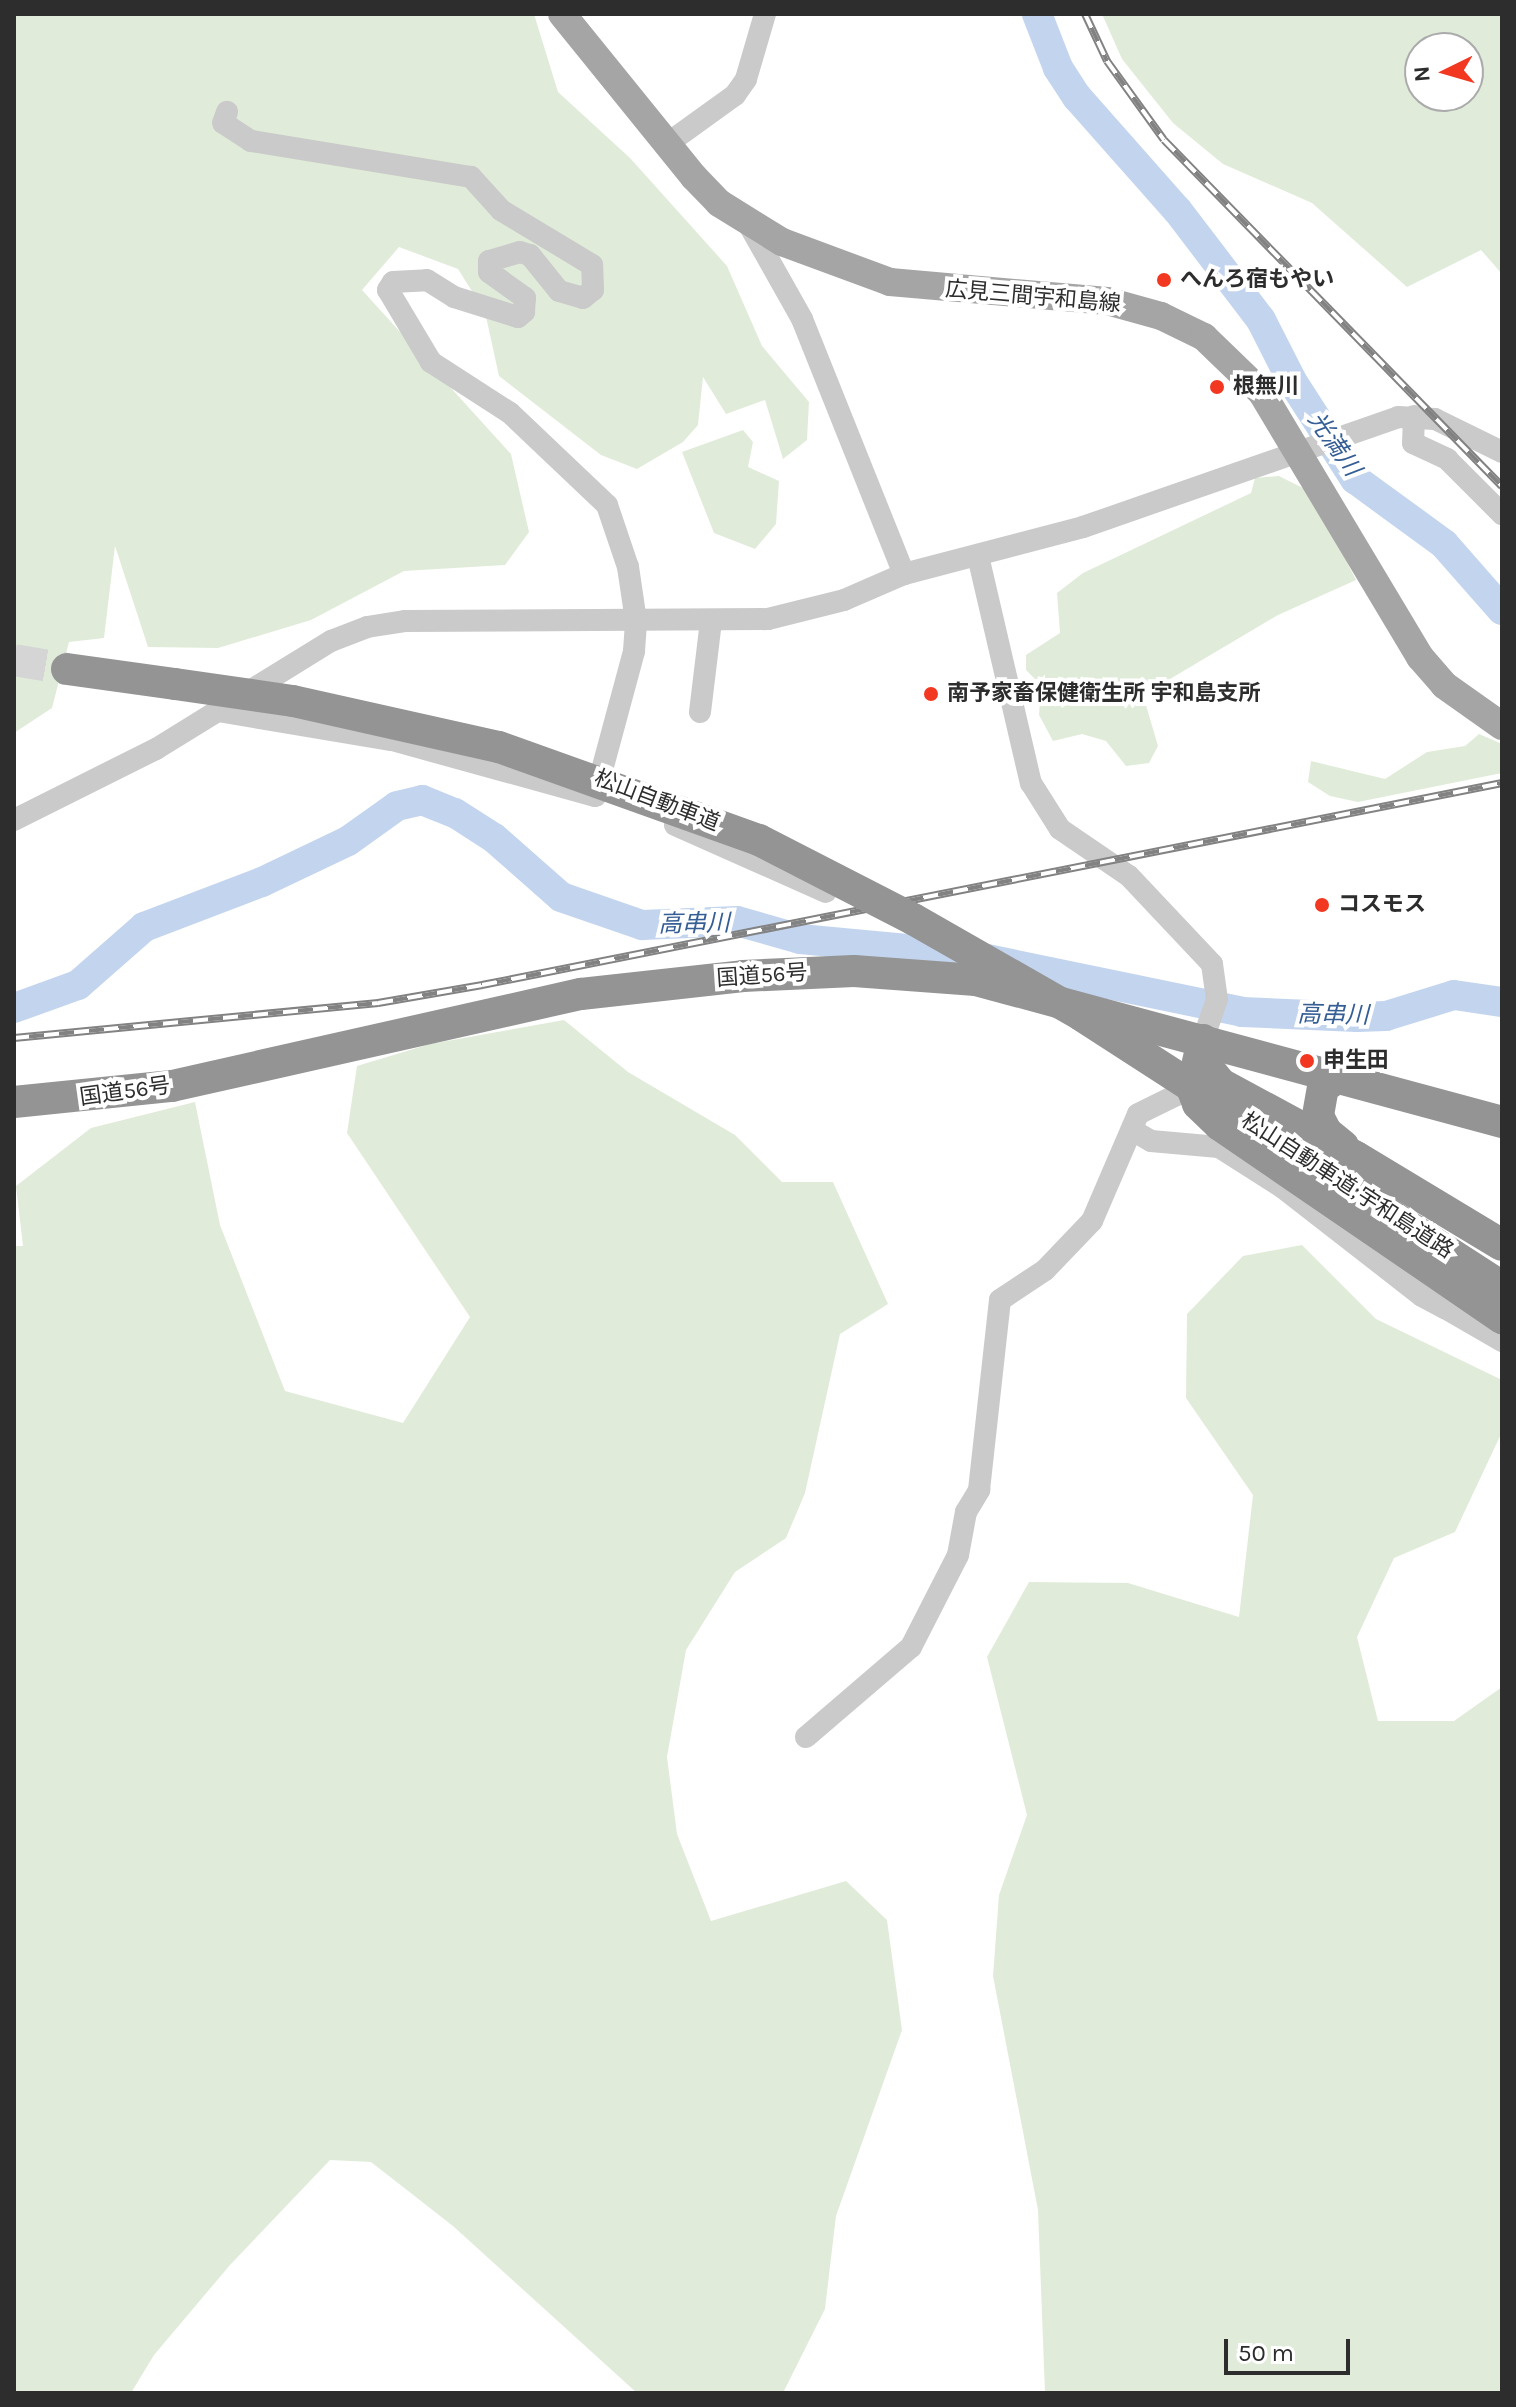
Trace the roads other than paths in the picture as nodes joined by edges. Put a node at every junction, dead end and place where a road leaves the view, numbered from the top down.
1 (562, 14) edge
2 (765, 14) edge
3 (227, 112) dead end
4 (667, 144) junction
5 (748, 223) junction
6 (1414, 416) junction
7 (1320, 444) junction
8 (1502, 452) edge
9 (1502, 514) edge
10 (978, 556) junction
11 (904, 574) junction
12 (636, 621) junction
13 (711, 621) junction
14 (67, 669) tunnel mouth
15 (218, 711) junction
16 (700, 712) dead end
17 (1502, 726) edge
18 (595, 796) junction
19 (14, 820) edge
20 (826, 892) dead end
21 (1206, 1031) junction
22 (1342, 1075) junction
23 (1199, 1084) junction
24 (14, 1102) edge
25 (1502, 1122) edge
26 (1132, 1130) junction
27 (1356, 1157) junction
28 (1502, 1245) edge
29 (1502, 1287) edge
30 (1502, 1318) edge
31 (1502, 1341) edge
32 (806, 1737) dead end

1 - 4 main road, 広見三間宇和島線
2 - 4 street
3 - 12 street
4 - 5 main road, 広見三間宇和島線
5 - 7 main road, 広見三間宇和島線
5 - 11 street
6 - 7 street
6 - 8 street
6 - 9 street
7 - 10 street
7 - 17 main road, 広見三間宇和島線
10 - 11 street
10 - 21 street
11 - 13 street
12 - 13 street
12 - 15 street
12 - 18 street
13 - 16 street
14 - 23 highway, 松山自動車道, bridge
15 - 18 street
15 - 19 street
18 - 20 street
21 - 22 highway, 国道56号
21 - 23 highway
21 - 24 highway, 国道56号
22 - 25 highway, 国道56号
22 - 27 highway
23 - 26 street
23 - 27 highway
23 - 29 highway, 松山自動車道;宇和島道路, bridge
23 - 30 highway
26 - 31 street
26 - 32 street
27 - 28 highway

